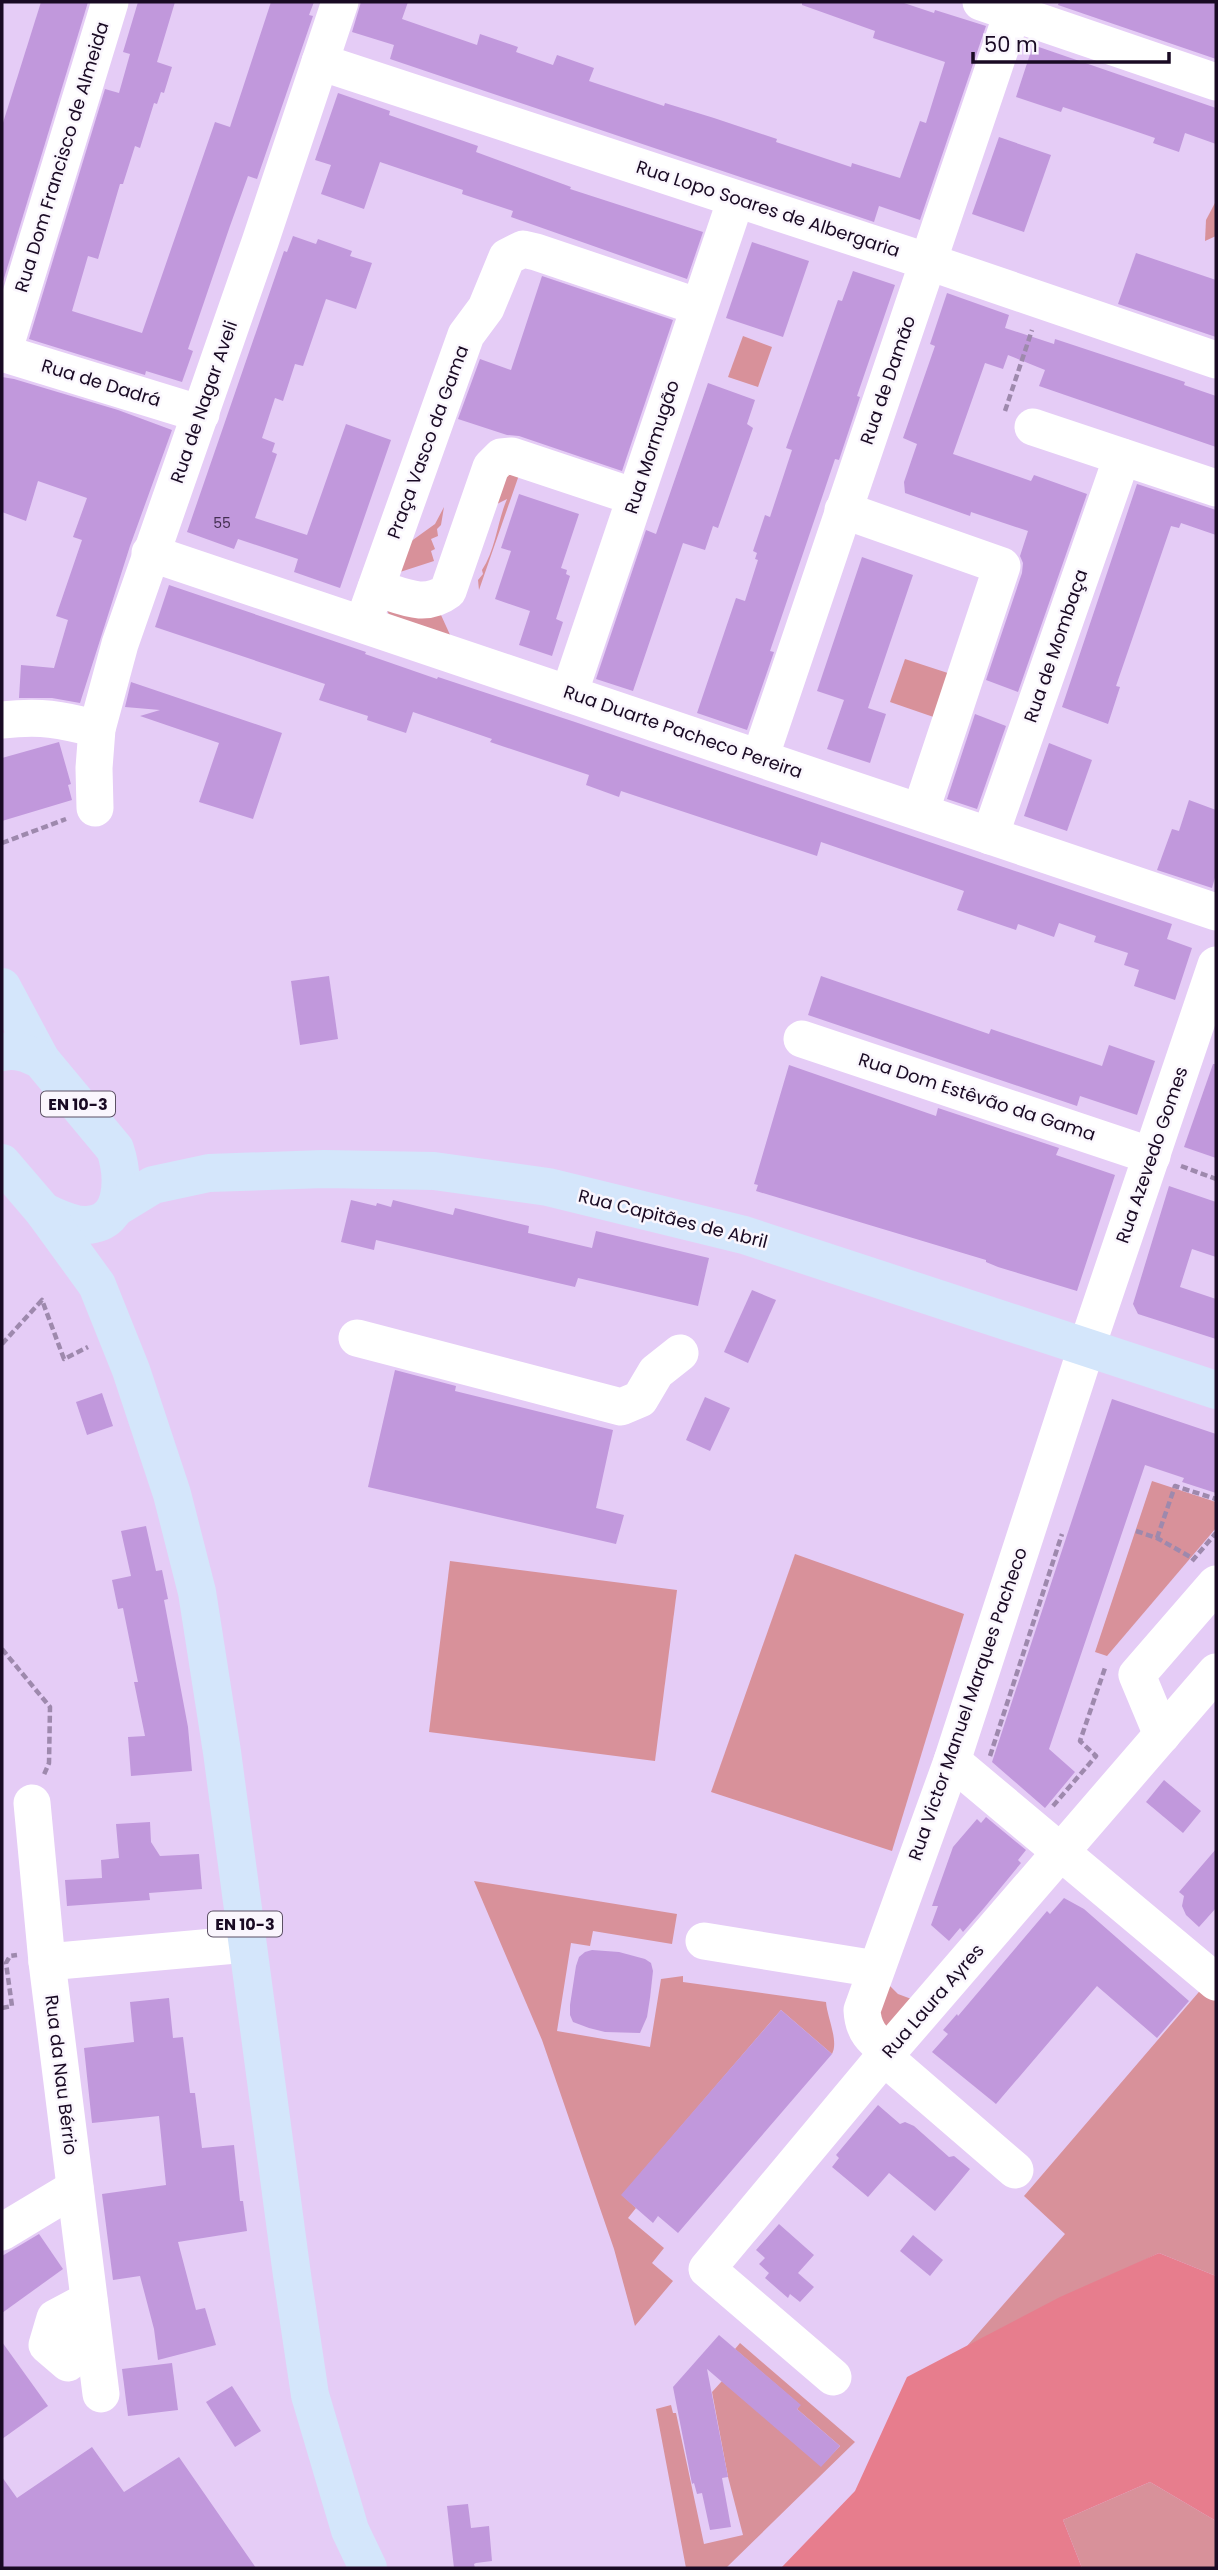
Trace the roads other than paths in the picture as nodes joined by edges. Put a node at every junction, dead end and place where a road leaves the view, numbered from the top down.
1 (110, 2) edge
2 (340, 2) edge
3 (1004, 5) edge
4 (320, 62) junction
5 (1216, 82) edge
6 (736, 200) junction
7 (929, 262) junction
8 (699, 307) junction
9 (2, 353) edge
10 (1216, 360) edge
11 (201, 414) junction
12 (1033, 427) road end
13 (1122, 457) junction
14 (1216, 488) edge
15 (635, 497) junction
16 (843, 510) junction
17 (150, 553) junction
18 (376, 587) junction
19 (363, 624) junction
20 (569, 694) junction
21 (2, 720) edge
22 (97, 729) junction
23 (760, 758) junction
24 (926, 795) dead end
25 (95, 808) road end
26 (990, 836) junction
27 (1216, 912) edge
28 (1216, 965) edge
29 (2, 988) edge
30 (802, 1039) dead end
31 (2, 1052) edge
32 (41, 1059) junction
33 (115, 1149) junction
34 (1152, 1156) junction
35 (2, 1163) edge
36 (209, 1173) junction
37 (44, 1212) junction
38 (110, 1214) junction
39 (97, 1285) junction
40 (357, 1338) dead end
41 (1087, 1346) junction
42 (680, 1353) dead end
43 (1216, 1390) edge
44 (1198, 1571) edge
45 (1216, 1672) edge
46 (1162, 1735) junction
47 (952, 1761) junction
48 (32, 1802) road end
49 (1062, 1851) junction
50 (704, 1941) dead end
51 (247, 1944) junction
52 (47, 1962) junction
53 (876, 1969) junction
54 (1216, 1982) edge
55 (886, 2055) junction
56 (1015, 2170) dead end
57 (75, 2188) junction
58 (2, 2232) edge
59 (833, 2377) dead end
60 (101, 2394) dead end
61 (368, 2568) edge

1 - 9 street, Rua Dom Francisco de Almeida
2 - 4 street, Rua de Nagar Aveli
3 - 5 street
3 - 7 street, Rua de Damão
4 - 6 street, Rua Lopo Soares de Albergaria
4 - 11 street, Rua de Nagar Aveli
6 - 7 street, Rua Lopo Soares de Albergaria
6 - 8 street, Rua Mormugão
7 - 10 street, Rua Lopo Soares de Albergaria
7 - 16 street, Rua de Damão
8 - 15 street, Rua Mormugão
8 - 18 street, Praça Vasco da Gama
9 - 11 street, Rua de Dadrá
11 - 17 street, Rua de Nagar Aveli
12 - 13 street
13 - 14 street
13 - 26 street, Rua de Mombaça
15 - 18 street
15 - 20 street, Rua Mormugão
16 - 23 street, Rua de Damão
16 - 24 street
17 - 19 street, Rua Duarte Pacheco Pereira
17 - 22 street, Rua de Nagar Aveli
18 - 19 street, Praça Vasco da Gama
19 - 20 street, Rua Duarte Pacheco Pereira
20 - 23 street, Rua Duarte Pacheco Pereira
21 - 22 street
22 - 25 street, Rua de Nagar Aveli
23 - 26 street, Rua Duarte Pacheco Pereira
26 - 27 street, Rua Duarte Pacheco Pereira
28 - 34 street, Rua Azevedo Gomes
29 - 32 main road, EN 10-3
30 - 34 street, Rua Dom Estêvão da Gama
31 - 32 main road
32 - 33 main road, EN 10-3
33 - 36 main road
33 - 38 main road, EN 10-3
34 - 41 street, Rua Azevedo Gomes
35 - 37 main road, EN 10-3
36 - 38 main road, Rua Capitães de Abril
36 - 41 main road, Rua Capitães de Abril
37 - 38 main road, EN 10-3
37 - 39 main road, EN 10-3
38 - 39 main road, EN 10-3
39 - 51 main road, EN 10-3
40 - 42 street
41 - 43 main road, Rua Capitães de Abril
41 - 47 street, Rua Victor Manuel Marques Pacheco
44 - 46 street
45 - 46 street, Rua Laura Ayres
46 - 49 street, Rua Laura Ayres
47 - 49 street
47 - 53 street, Rua Victor Manuel Marques Pacheco
48 - 52 street, Rua da Nau Bérrio
49 - 54 street
49 - 55 street, Rua Laura Ayres
50 - 53 street
51 - 52 street
51 - 61 main road, EN 10-3
52 - 57 street, Rua da Nau Bérrio
53 - 55 street, Rua Victor Manuel Marques Pacheco
55 - 56 street
55 - 59 street, Rua Laura Ayres
57 - 58 street
57 - 60 street, Rua da Nau Bérrio

